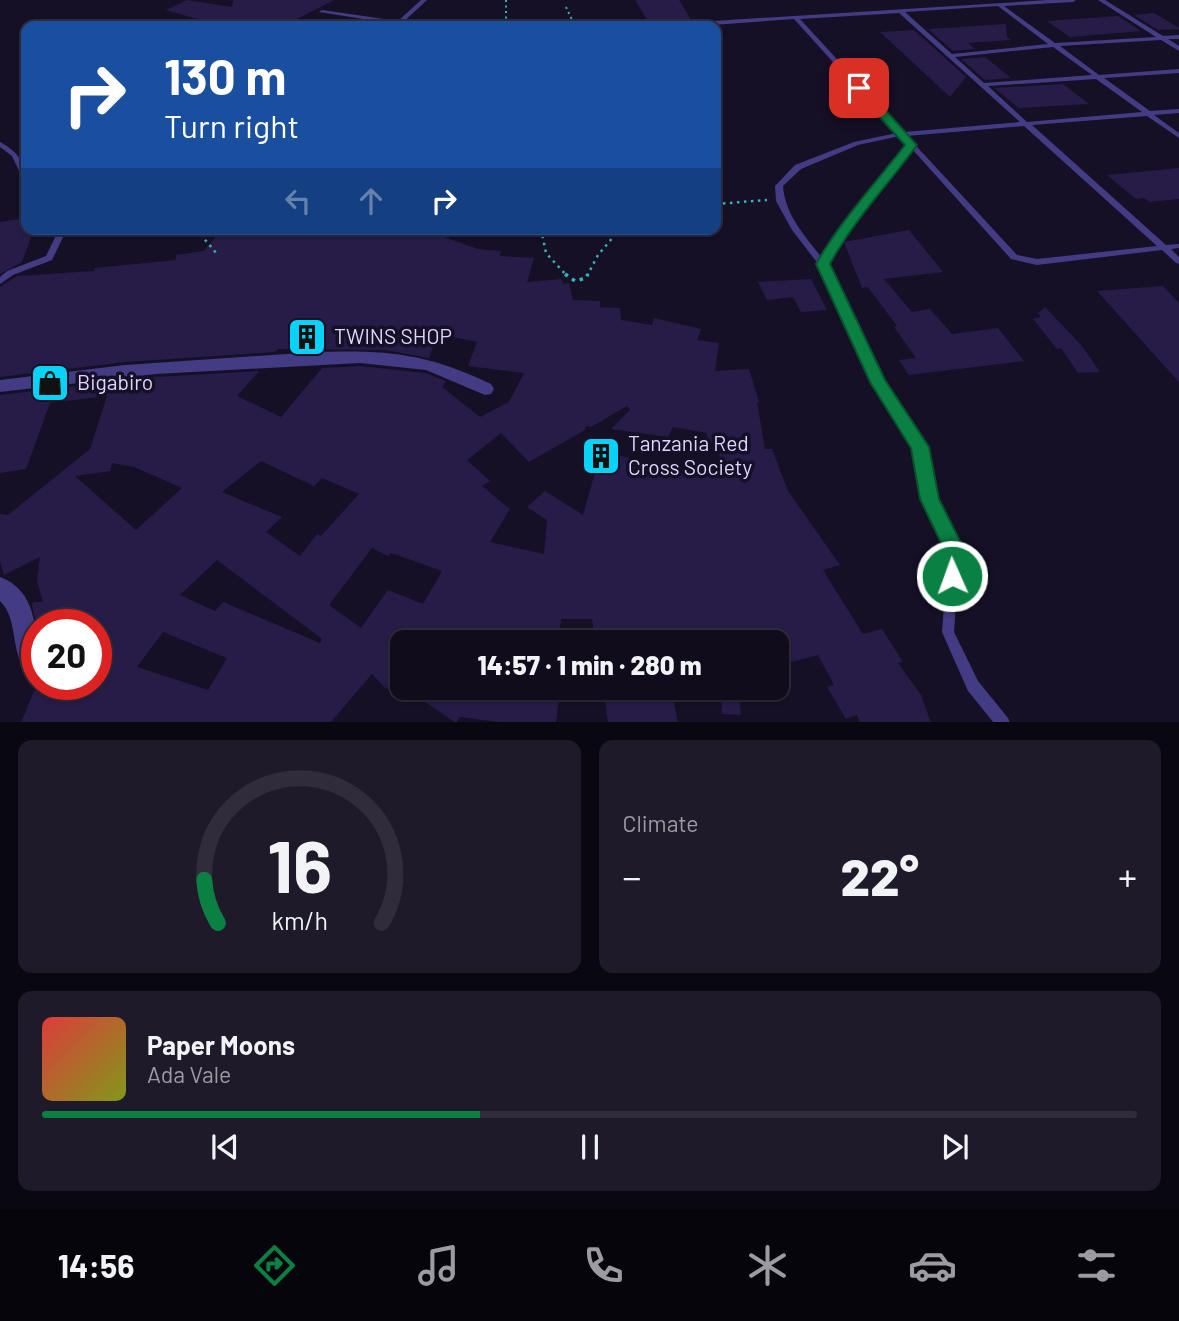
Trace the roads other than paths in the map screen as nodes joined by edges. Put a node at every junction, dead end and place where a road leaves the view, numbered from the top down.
1 (424, 0) edge
2 (1073, 0) edge
3 (1101, 0) edge
4 (998, 5) junction
5 (900, 11) junction
6 (322, 12) dead end
7 (796, 18) junction
8 (379, 21) edge
9 (401, 21) edge
10 (721, 23) edge
11 (1179, 37) edge
12 (1162, 38) junction
13 (1054, 45) junction
14 (1179, 49) edge
15 (950, 56) junction
16 (1179, 71) edge
17 (1097, 78) junction
18 (982, 85) junction
19 (1179, 111) edge
20 (1148, 114) junction
21 (1026, 124) junction
22 (902, 134) junction
23 (1179, 136) edge
24 (0, 144) edge
25 (911, 145) junction
26 (21, 167) edge
27 (60, 235) edge
28 (1179, 246) edge
29 (1165, 248) junction
30 (1179, 261) edge
31 (823, 264) junction
32 (0, 281) edge
33 (0, 386) edge
34 (485, 389) dead end
35 (0, 587) edge
36 (21, 617) edge
37 (1002, 722) edge

1 - 9 lane
2 - 4 lane
3 - 12 lane
4 - 5 lane
4 - 13 lane
5 - 7 lane
5 - 15 lane
6 - 8 lane
7 - 10 lane
7 - 22 lane
11 - 12 lane
12 - 13 lane
12 - 14 lane
13 - 15 lane
13 - 17 lane
15 - 18 lane
16 - 17 lane
17 - 18 lane
17 - 20 lane
18 - 21 lane
19 - 20 lane
20 - 21 lane
20 - 23 lane
21 - 22 lane
21 - 29 lane
22 - 25 lane
22 - 31 lane
24 - 26 lane
25 - 29 lane
25 - 31 lane
27 - 32 lane
28 - 29 lane
29 - 30 lane
31 - 37 lane
33 - 34 street
35 - 36 street

